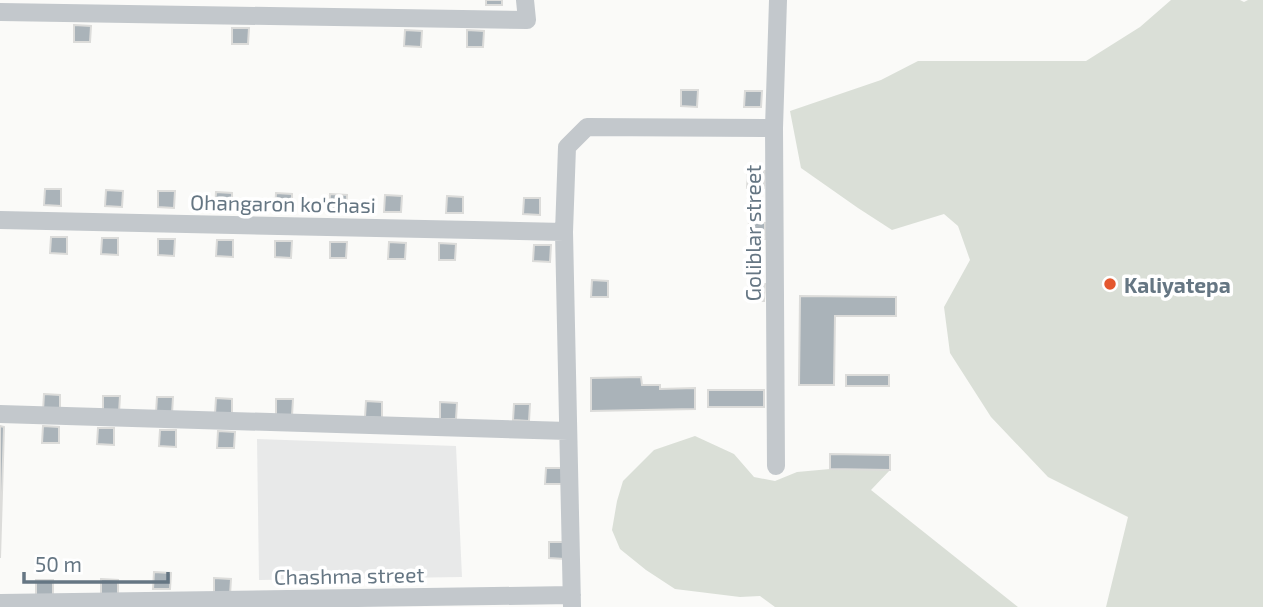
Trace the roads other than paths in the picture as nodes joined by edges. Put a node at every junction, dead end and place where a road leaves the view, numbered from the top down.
1 (525, 0) edge
2 (778, 0) edge
3 (0, 12) edge
4 (774, 128) junction
5 (0, 220) edge
6 (564, 232) junction
7 (0, 414) edge
8 (568, 431) junction
9 (776, 466) dead end
10 (572, 601) edge
11 (0, 603) edge

1 - 3 street
2 - 4 street, Goliblar street
4 - 6 street
4 - 9 street, Goliblar street
5 - 6 street, Ohangaron ko'chasi
6 - 8 street
7 - 8 street
8 - 10 street
10 - 11 street, Chashma street

